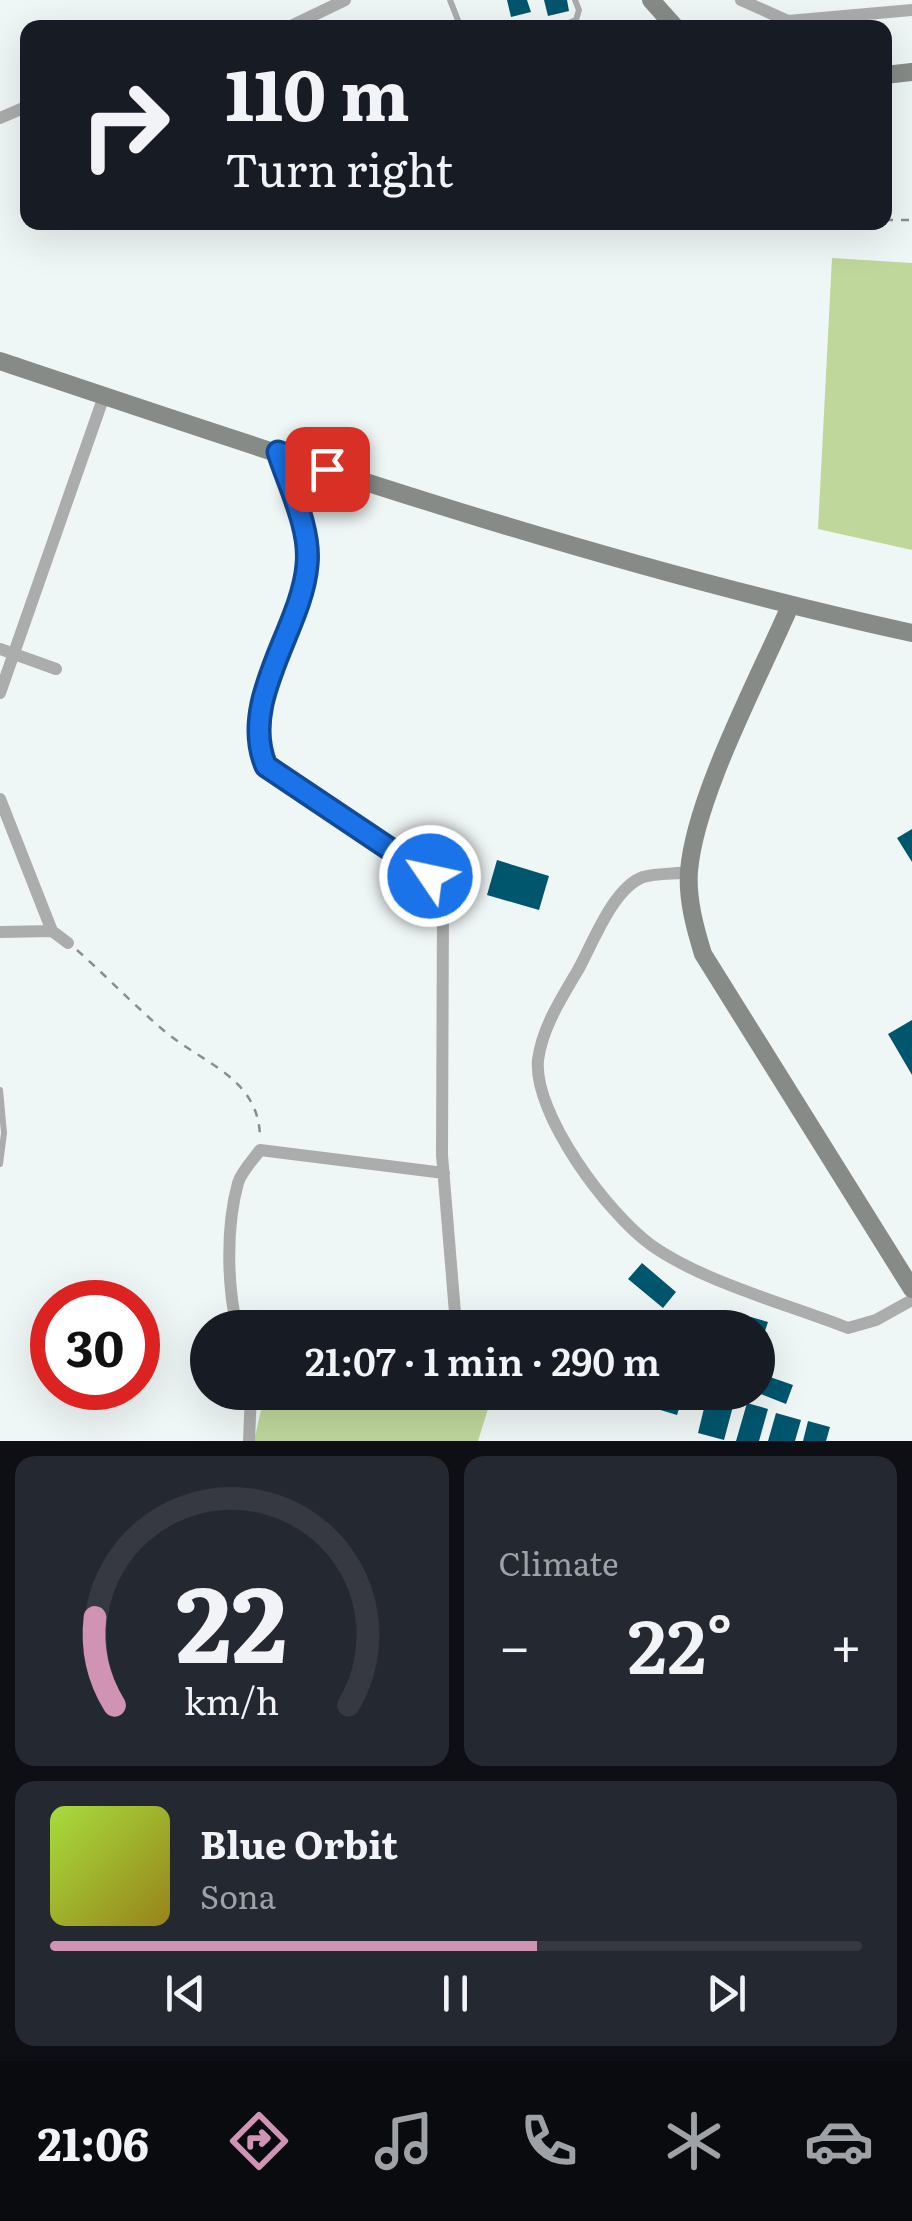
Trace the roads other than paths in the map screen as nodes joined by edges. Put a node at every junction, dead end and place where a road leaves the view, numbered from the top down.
1 (345, 0) edge
2 (651, 0) edge
3 (741, 0) edge
4 (912, 10) edge
5 (304, 20) edge
6 (669, 20) edge
7 (786, 20) edge
8 (799, 20) edge
9 (0, 361) edge
10 (104, 396) junction
11 (278, 452) junction
12 (790, 606) junction
13 (912, 633) edge
14 (7, 651) edge
15 (56, 669) dead end
16 (0, 694) edge
17 (0, 799) edge
18 (689, 872) junction
19 (52, 931) junction
20 (0, 932) edge
21 (68, 942) road end
22 (0, 1090) edge
23 (0, 1164) edge
24 (444, 1173) junction
25 (912, 1289) edge
26 (912, 1300) edge
27 (234, 1310) edge
28 (455, 1310) edge
29 (250, 1410) edge
30 (249, 1441) edge

1 - 5 street
2 - 6 street
3 - 7 street
4 - 8 street
9 - 10 street
10 - 11 street
10 - 14 street
11 - 12 street
11 - 24 street
12 - 13 street
12 - 18 street
14 - 15 street
14 - 16 street
17 - 19 street
18 - 25 street
18 - 26 street
19 - 20 street
19 - 21 street
22 - 23 lane
24 - 27 street
24 - 28 street
29 - 30 street

